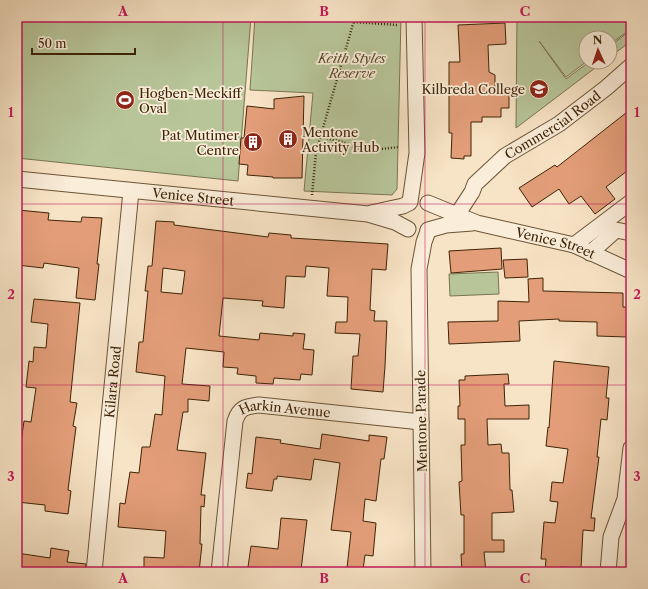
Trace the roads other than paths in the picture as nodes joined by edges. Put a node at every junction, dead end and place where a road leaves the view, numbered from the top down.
1 (414, 17) edge
2 (631, 66) edge
3 (417, 162) junction
4 (17, 179) edge
5 (131, 191) junction
6 (410, 202) junction
7 (631, 202) edge
8 (427, 203) junction
9 (368, 214) junction
10 (457, 215) junction
11 (477, 223) junction
12 (408, 230) junction
13 (428, 230) junction
14 (631, 233) edge
15 (574, 245) junction
16 (590, 253) junction
17 (419, 269) junction
18 (631, 271) edge
19 (421, 422) junction
20 (631, 448) edge
21 (94, 572) edge
22 (219, 572) edge
23 (423, 572) edge
24 (608, 572) edge

1 - 3 street
2 - 10 street, Commercial Road
3 - 6 street
3 - 8 street
4 - 5 street, Venice Street
5 - 9 street, Venice Street
5 - 21 street, Kilara Road
6 - 8 street
6 - 9 street, Venice Street
6 - 12 street
7 - 15 street
8 - 10 street, Venice Street
8 - 13 street
9 - 12 street, Venice Street
10 - 11 street, Venice Street
11 - 13 street, Venice Street
11 - 15 street, Venice Street
12 - 13 street
12 - 17 street, Mentone Parade
13 - 17 street, Mentone Parade
14 - 16 street
15 - 16 street, Venice Street
16 - 18 street, Venice Street
17 - 19 street, Mentone Parade
19 - 22 street, Harkin Avenue
19 - 23 street, Mentone Parade
20 - 24 street

